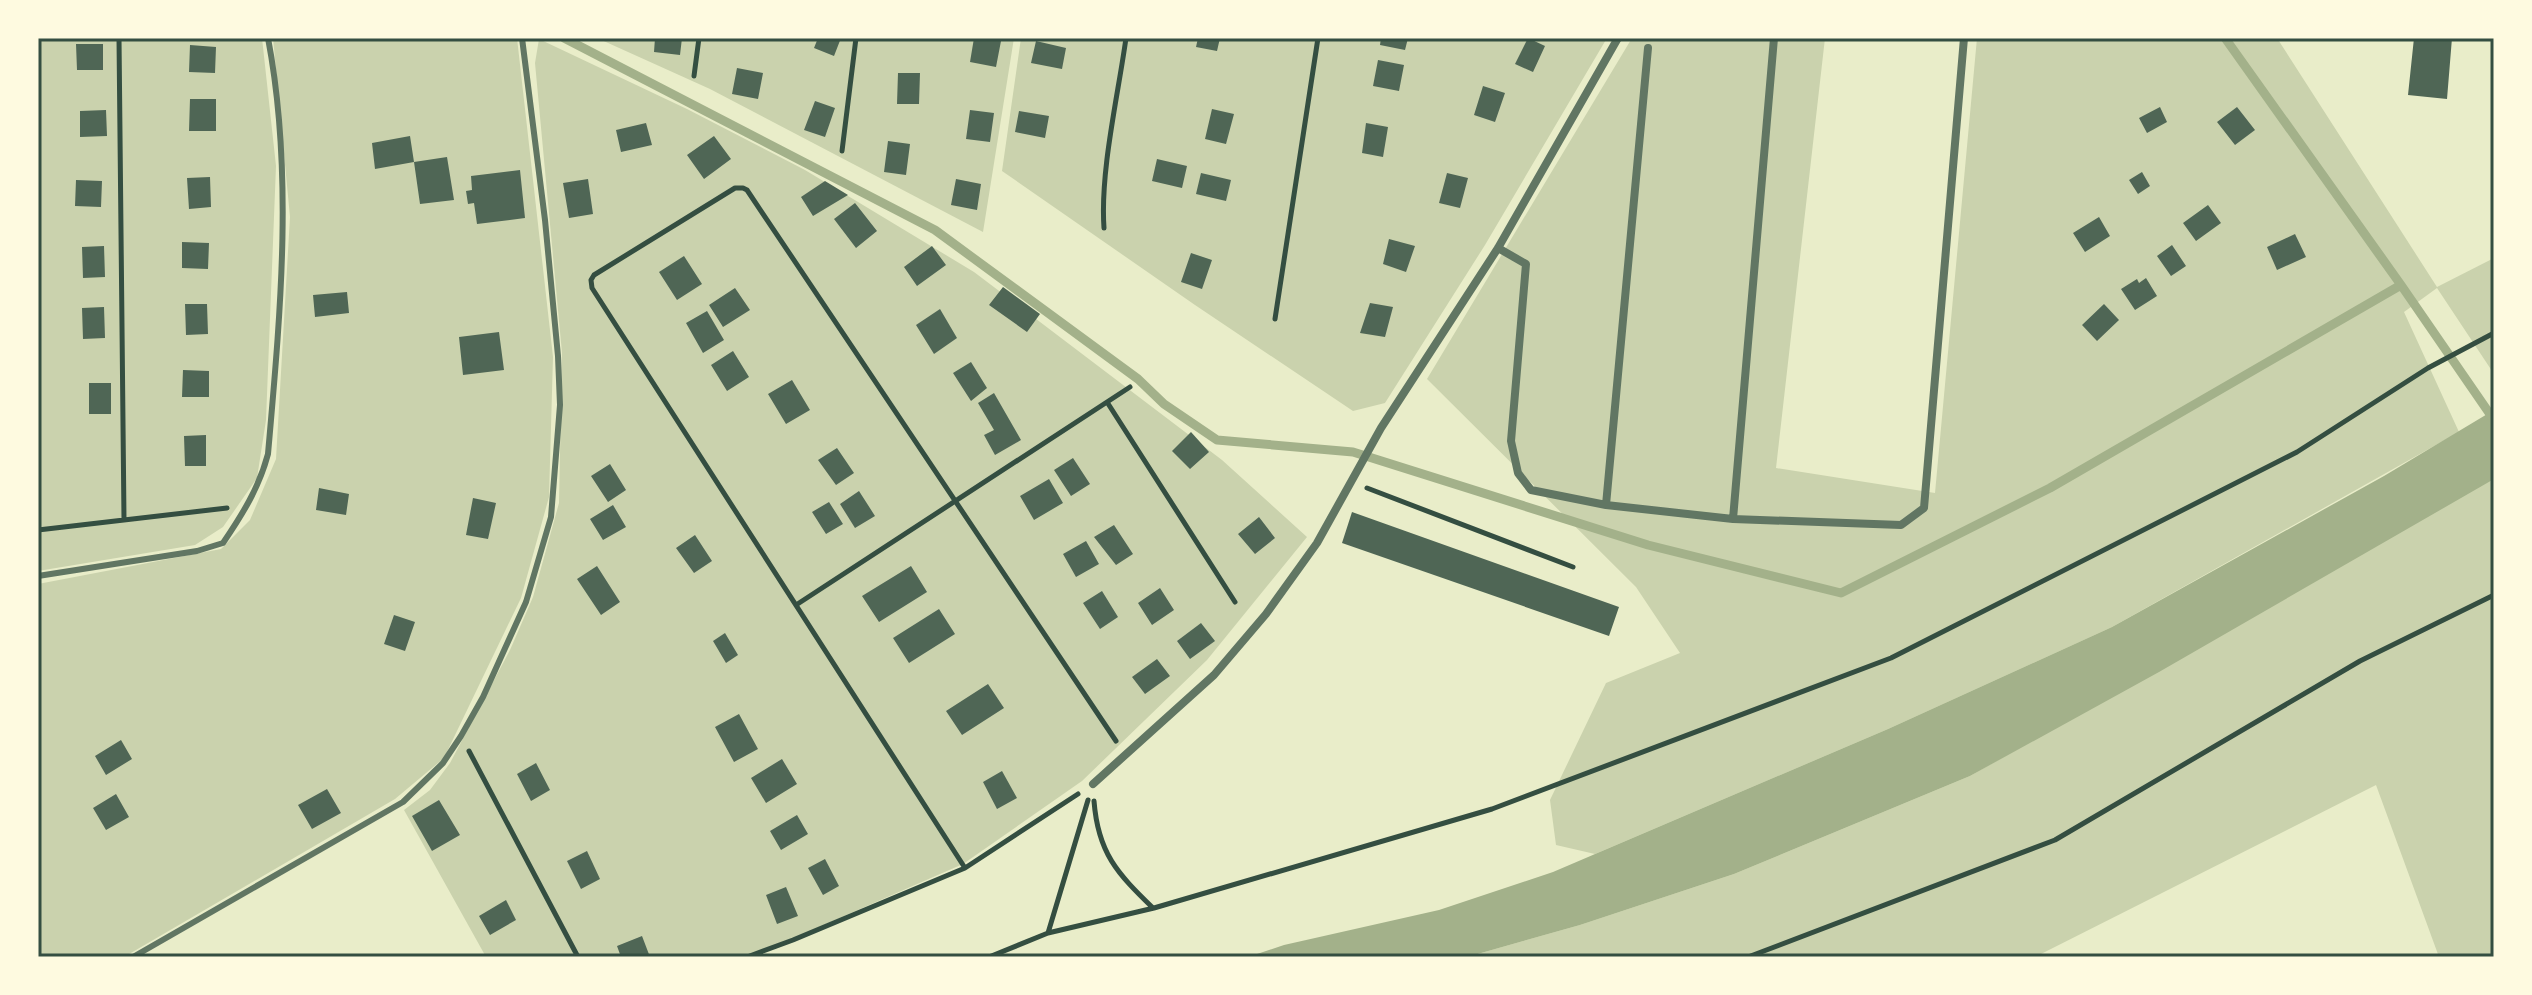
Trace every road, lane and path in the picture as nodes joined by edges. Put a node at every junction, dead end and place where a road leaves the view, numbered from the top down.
1 (119, 38) edge
2 (268, 38) edge
3 (522, 38) edge
4 (699, 38) edge
5 (856, 38) edge
6 (1126, 38) edge
7 (1318, 38) edge
8 (1618, 38) edge
9 (1774, 38) edge
10 (1964, 38) edge
11 (1648, 48) dead end
12 (694, 76) dead end
13 (842, 151) dead end
14 (1104, 228) dead end
15 (1498, 248) junction
16 (1275, 319) dead end
17 (2494, 333) edge
18 (1130, 387) dead end
19 (1107, 402) junction
20 (1351, 482) junction
21 (955, 501) junction
22 (248, 505) junction
23 (1606, 505) junction
24 (1733, 519) junction
25 (124, 520) junction
26 (38, 530) edge
27 (1573, 567) dead end
28 (38, 576) edge
29 (2494, 595) edge
30 (1235, 602) dead end
31 (796, 605) junction
32 (461, 736) junction
33 (1125, 755) junction
34 (1093, 784) junction
35 (965, 868) junction
36 (1154, 908) junction
37 (1048, 933) junction
38 (133, 957) edge
39 (578, 957) edge
40 (747, 957) edge
41 (989, 957) edge
42 (1748, 957) edge

1 - 25 path
2 - 22 lane
3 - 32 lane
4 - 12 path
5 - 13 path
6 - 14 path
7 - 16 path
8 - 15 street
9 - 24 street
10 - 24 street
11 - 23 street
15 - 20 street
15 - 23 street
17 - 36 path
18 - 19 path
19 - 21 path
19 - 30 path
20 - 27 path
20 - 33 street
21 - 31 path
21 - 31 path
21 - 33 path
22 - 25 path
22 - 28 lane
23 - 24 street
25 - 26 path
29 - 42 path
31 - 35 path
32 - 38 lane
32 - 39 path
33 - 34 street
34 - 35 path
34 - 36 path
34 - 37 path
35 - 40 path
36 - 37 path
37 - 41 path

